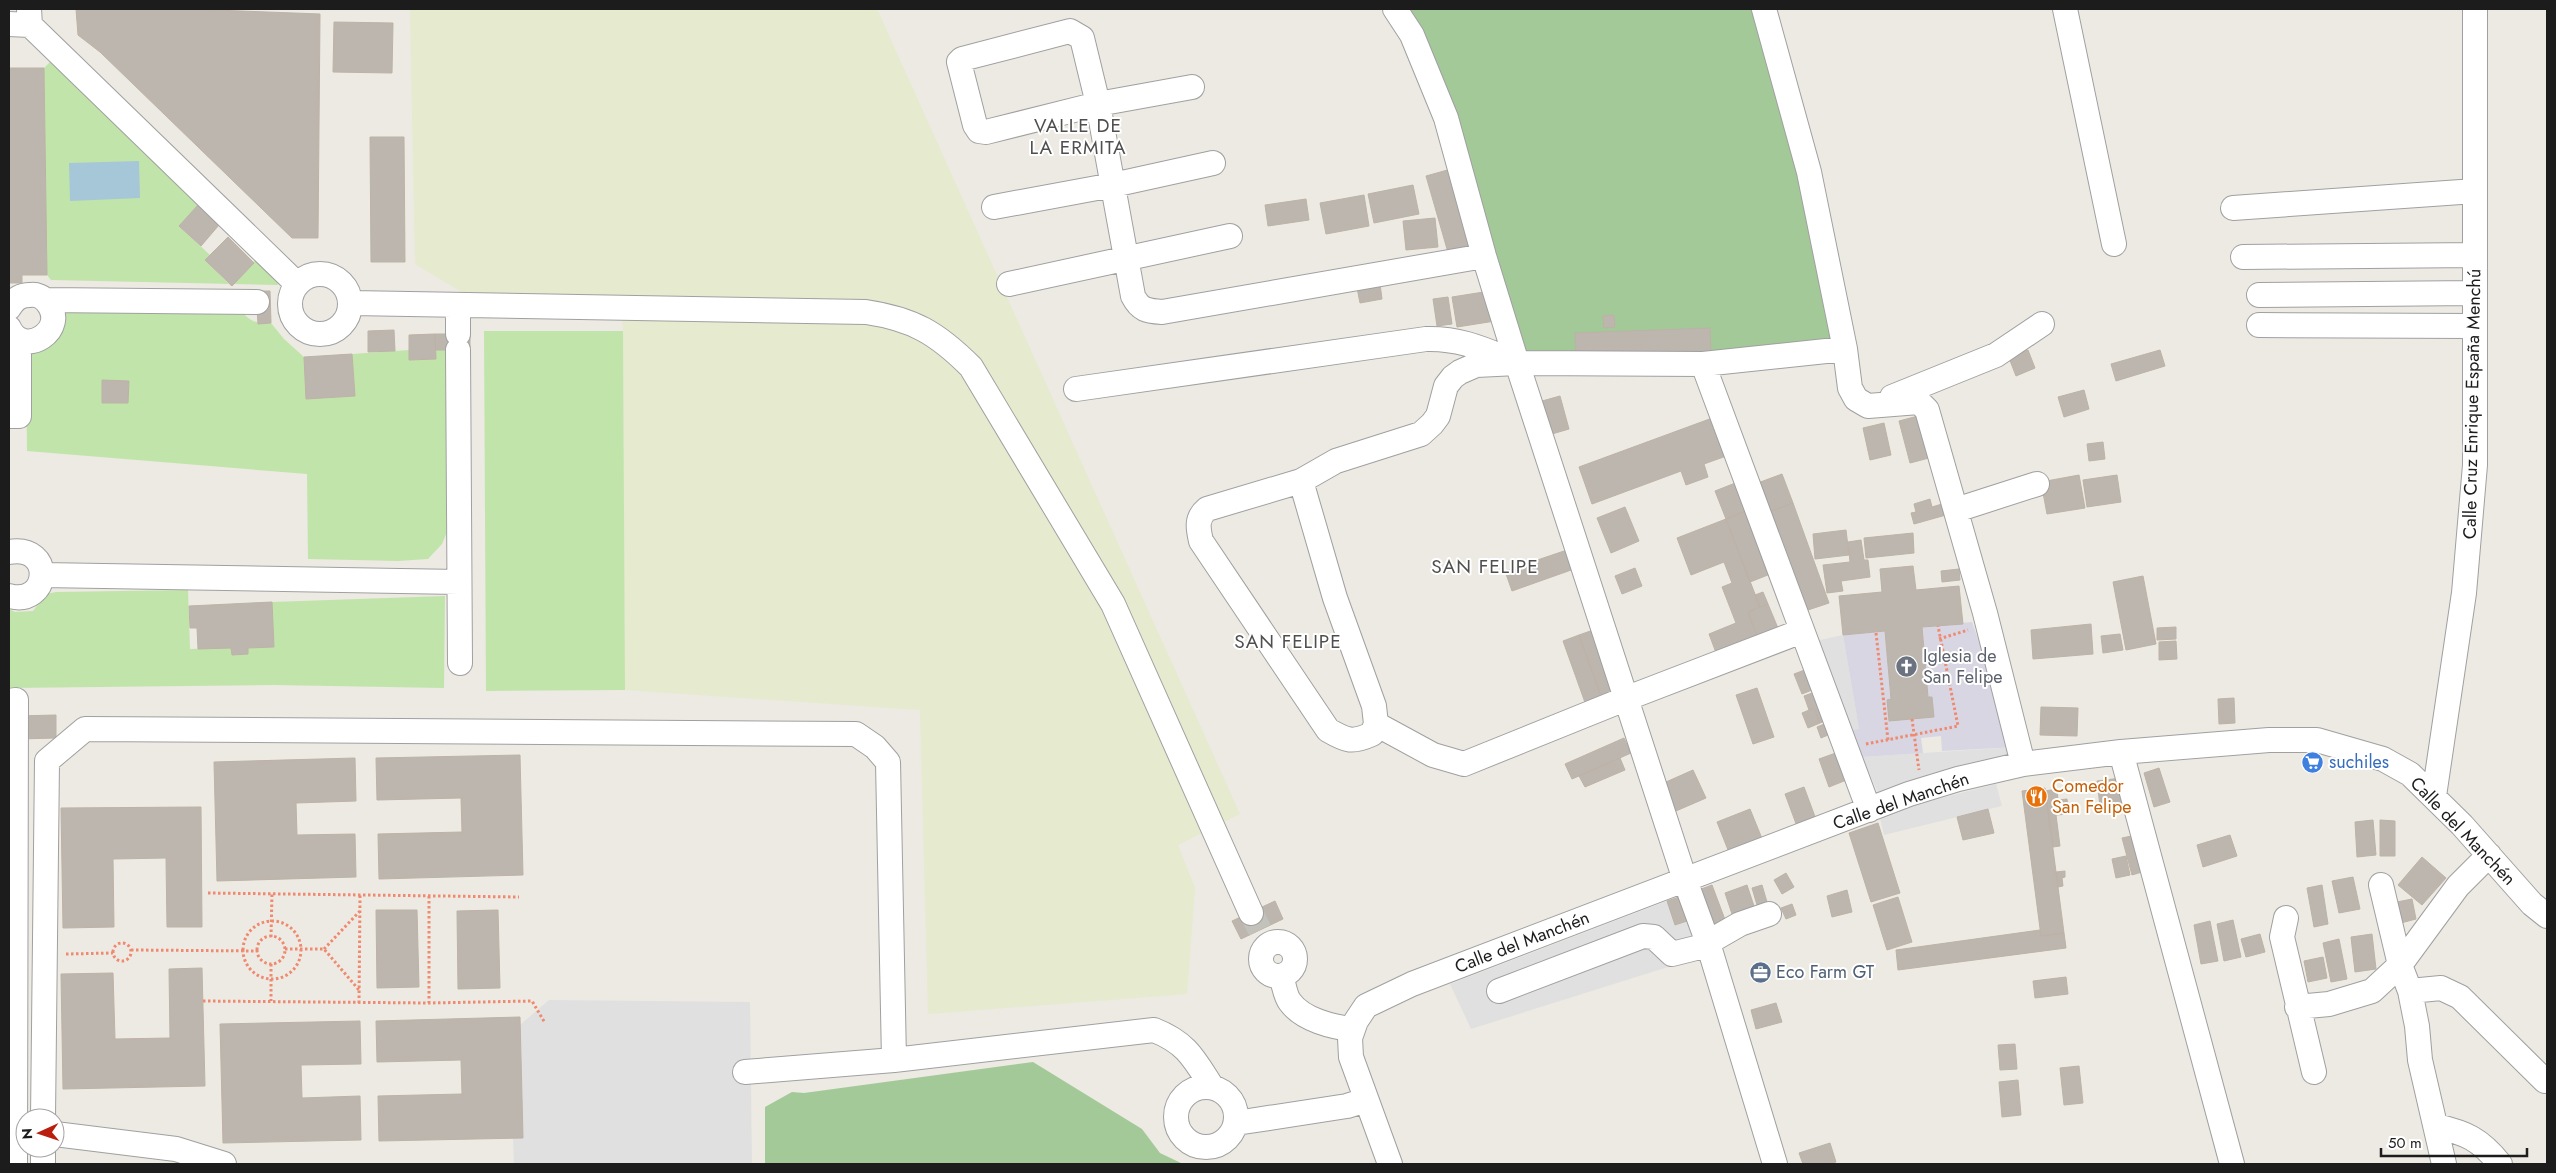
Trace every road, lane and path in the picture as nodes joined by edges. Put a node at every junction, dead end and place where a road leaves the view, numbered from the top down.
1 (1395, 9) edge
2 (1764, 9) edge
3 (2065, 9) edge
4 (2475, 9) edge
5 (23, 19) edge
6 (1192, 87) dead end
7 (1098, 104) junction
8 (1213, 163) dead end
9 (1113, 185) junction
10 (2475, 191) junction
11 (994, 207) dead end
12 (2233, 208) dead end
13 (1230, 236) dead end
14 (2114, 244) dead end
15 (2475, 255) junction
16 (1484, 256) junction
17 (2243, 257) dead end
18 (1126, 259) junction
19 (1010, 284) dead end
20 (2474, 293) junction
21 (2259, 295) dead end
22 (279, 297) junction
23 (46, 300) junction
24 (351, 303) junction
25 (10, 304) edge
26 (458, 306) junction
27 (2042, 324) dead end
28 (2259, 325) dead end
29 (2474, 326) junction
30 (14, 333) edge
31 (1845, 348) junction
32 (1517, 363) junction
33 (1703, 364) junction
34 (1076, 390) dead end
35 (1876, 407) junction
36 (9, 416) edge
37 (1301, 482) junction
38 (2037, 484) dead end
39 (1956, 510) junction
40 (9, 552) edge
41 (42, 574) junction
42 (459, 582) junction
43 (9, 596) edge
44 (1988, 624) junction
45 (1938, 626) dead end
46 (1802, 631) junction
47 (1876, 632) dead end
48 (1940, 639) junction
49 (460, 663) dead end
50 (1626, 698) junction
51 (9, 700) edge
52 (1912, 719) dead end
53 (1376, 724) junction
54 (1914, 734) junction
55 (1888, 740) junction
56 (1846, 748) junction
57 (2121, 752) junction
58 (2023, 764) junction
59 (1922, 790) junction
60 (2434, 796) junction
61 (1869, 810) junction
62 (2488, 855) junction
63 (1685, 880) junction
64 (2381, 885) dead end
65 (208, 893) dead end
66 (272, 893) junction
67 (360, 895) junction
68 (429, 896) junction
69 (519, 897) dead end
70 (360, 911) junction
71 (1769, 914) dead end
72 (2547, 916) edge
73 (2286, 918) dead end
74 (272, 921) junction
75 (271, 936) junction
76 (1708, 943) junction
77 (285, 949) junction
78 (300, 949) junction
79 (324, 949) junction
80 (131, 950) junction
81 (243, 951) junction
82 (258, 951) junction
83 (113, 953) junction
84 (45, 954) junction
85 (271, 964) junction
86 (2400, 965) junction
87 (272, 980) junction
88 (360, 990) junction
89 (2410, 990) junction
90 (1499, 991) dead end
91 (203, 1001) dead end
92 (271, 1001) junction
93 (359, 1003) junction
94 (429, 1003) junction
95 (2297, 1007) junction
96 (545, 1024) dead end
97 (1352, 1029) junction
98 (894, 1060) junction
99 (745, 1072) dead end
100 (2314, 1072) dead end
101 (2545, 1081) dead end
102 (1212, 1087) junction
103 (1366, 1100) junction
104 (42, 1108) edge
105 (1236, 1122) junction
106 (2436, 1126) junction
107 (65, 1135) edge
108 (1217, 1155) edge
109 (16, 1164) edge
110 (224, 1164) edge
111 (1390, 1164) edge
112 (1775, 1164) edge
113 (2232, 1164) edge
114 (2444, 1164) edge
115 (2500, 1164) edge

1 - 16 street
2 - 31 street
3 - 14 street
4 - 10 street, Calle Cruz Enrique España Menchú
5 - 22 street
6 - 7 street
7 - 7 street
7 - 9 street
8 - 9 street
9 - 11 street
9 - 18 street
10 - 12 street
10 - 15 street, Calle Cruz Enrique España Menchú
13 - 18 street
15 - 17 street
15 - 20 street, Calle Cruz Enrique España Menchú
16 - 18 street
16 - 32 street
18 - 19 street
20 - 21 street
20 - 29 street, Calle Cruz Enrique España Menchú
22 - 23 street
22 - 24 street
22 - 24 street
23 - 25 street
23 - 30 street
24 - 26 street
26 - 42 street
26 - 97 street
27 - 35 street
28 - 29 street
29 - 60 street, Calle Cruz Enrique España Menchú
30 - 36 street
31 - 33 street
31 - 35 street
32 - 33 street
32 - 34 street
32 - 37 street
32 - 50 street
33 - 46 street
35 - 39 street
37 - 53 street
37 - 53 street
38 - 39 street
39 - 44 street
40 - 41 street
41 - 42 street
41 - 43 street
42 - 49 street
44 - 48 path
44 - 58 street
45 - 48 path
46 - 50 street
46 - 56 street
47 - 55 path
48 - 54 path
50 - 53 street
50 - 63 street
51 - 109 street
52 - 54 path
54 - 55 path
54 - 59 path
55 - 56 path
56 - 61 street
57 - 58 street, Calle del Manchén
57 - 60 street, Calle del Manchén
57 - 113 street
58 - 59 street, Calle del Manchén
59 - 61 street, Calle del Manchén
60 - 62 street, Calle del Manchén
61 - 63 street, Calle del Manchén
62 - 72 street, Calle del Manchén
62 - 86 street
63 - 76 street
63 - 97 street, Calle del Manchén
64 - 86 street
65 - 66 path
66 - 67 path
66 - 74 path
67 - 68 path
67 - 70 path
68 - 69 path
68 - 94 path
70 - 79 path
70 - 88 path
71 - 76 street
73 - 95 street
74 - 75 path
74 - 78 path
74 - 81 path
75 - 77 path
75 - 82 path
76 - 90 street
76 - 112 street
77 - 78 path
77 - 85 path
78 - 79 path
78 - 87 path
79 - 88 path
80 - 81 path
80 - 83 path
80 - 83 path
81 - 82 path
81 - 87 path
82 - 85 path
83 - 84 path
84 - 98 street
84 - 104 street
85 - 87 path
86 - 89 street
86 - 95 street
87 - 92 path
88 - 93 path
89 - 101 street
89 - 106 street
91 - 92 path
92 - 93 path
93 - 94 path
94 - 96 path
95 - 100 street
97 - 103 street
98 - 99 street
98 - 102 street
102 - 105 street
102 - 108 street
103 - 105 street
103 - 111 street
105 - 108 street
106 - 114 street
106 - 115 street
107 - 110 street

